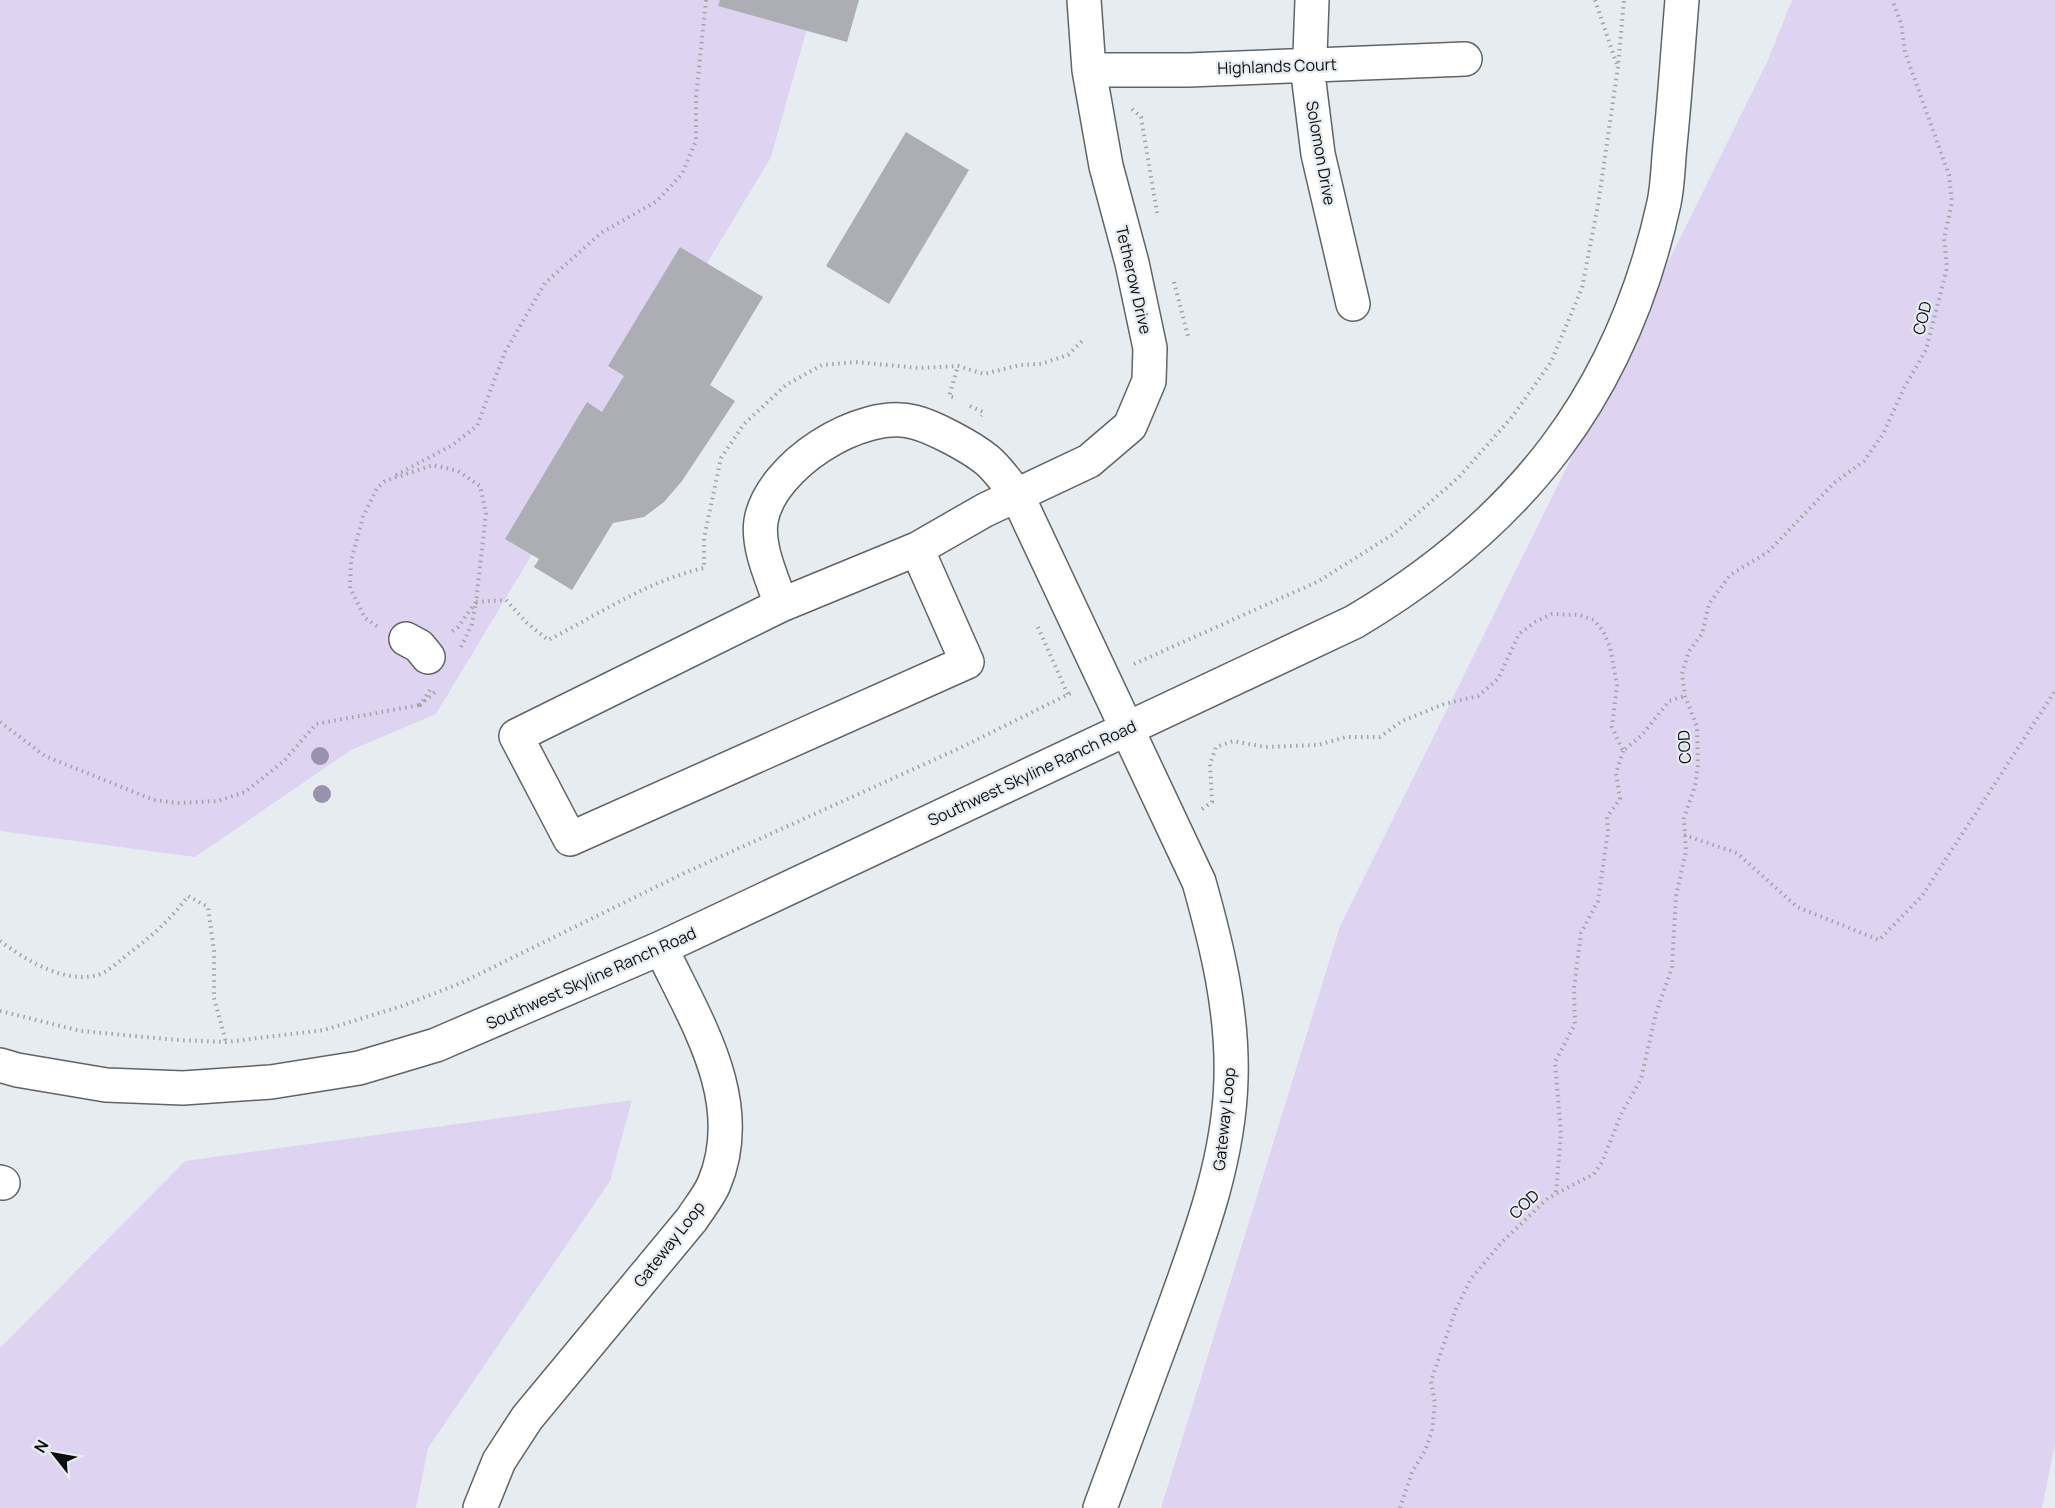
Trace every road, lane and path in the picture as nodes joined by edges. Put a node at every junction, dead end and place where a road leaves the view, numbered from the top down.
1 (706, 0) edge
2 (1084, 0) edge
3 (1312, 0) edge
4 (1595, 0) edge
5 (1682, 0) edge
6 (1892, 0) edge
7 (1465, 59) dead end
8 (1309, 64) junction
9 (1618, 67) dead end
10 (1123, 69) junction
11 (1089, 70) junction
12 (1158, 222) dead end
13 (1172, 276) dead end
14 (1353, 304) dead end
15 (1190, 340) dead end
16 (385, 481) junction
17 (1017, 495) junction
18 (917, 549) junction
19 (476, 602) junction
20 (781, 605) junction
21 (430, 650) junction
22 (442, 686) dead end
23 (2055, 691) edge
24 (1685, 696) junction
25 (420, 705) junction
26 (0, 722) edge
27 (1128, 728) junction
28 (1623, 751) junction
29 (1172, 825) junction
30 (1684, 835) junction
31 (0, 941) edge
32 (661, 948) junction
33 (225, 1042) dead end
34 (0, 1065) edge
35 (1556, 1193) junction
36 (480, 1508) edge
37 (1100, 1508) edge
38 (1400, 1508) edge

1 - 16 path
2 - 11 street, Tetherow Drive
3 - 8 street, Solomon Drive
4 - 9 path
5 - 27 street, Southwest Skyline Ranch Road
6 - 24 path, COD
7 - 8 street, Highlands Court
8 - 10 street, Highlands Court
8 - 14 street, Solomon Drive
10 - 11 street, Highlands Court
10 - 12 path
11 - 17 street, Tetherow Drive
13 - 15 path
16 - 19 path
16 - 21 path
17 - 18 street, Tetherow Drive
17 - 20 street, Gateway Loop
17 - 27 street, Gateway Loop
18 - 20 street, Tetherow Drive
18 - 20 street, Tetherow Drive
19 - 21 path
19 - 21 path
21 - 25 path
22 - 25 path
23 - 30 path
24 - 28 path
24 - 30 path, COD
25 - 26 path
27 - 29 street, Gateway Loop
27 - 32 street, Southwest Skyline Ranch Road
28 - 29 path
28 - 35 path
29 - 37 street, Gateway Loop
30 - 35 path, COD
31 - 33 path
32 - 34 street, Southwest Skyline Ranch Road
32 - 36 street, Gateway Loop
35 - 38 path, COD

